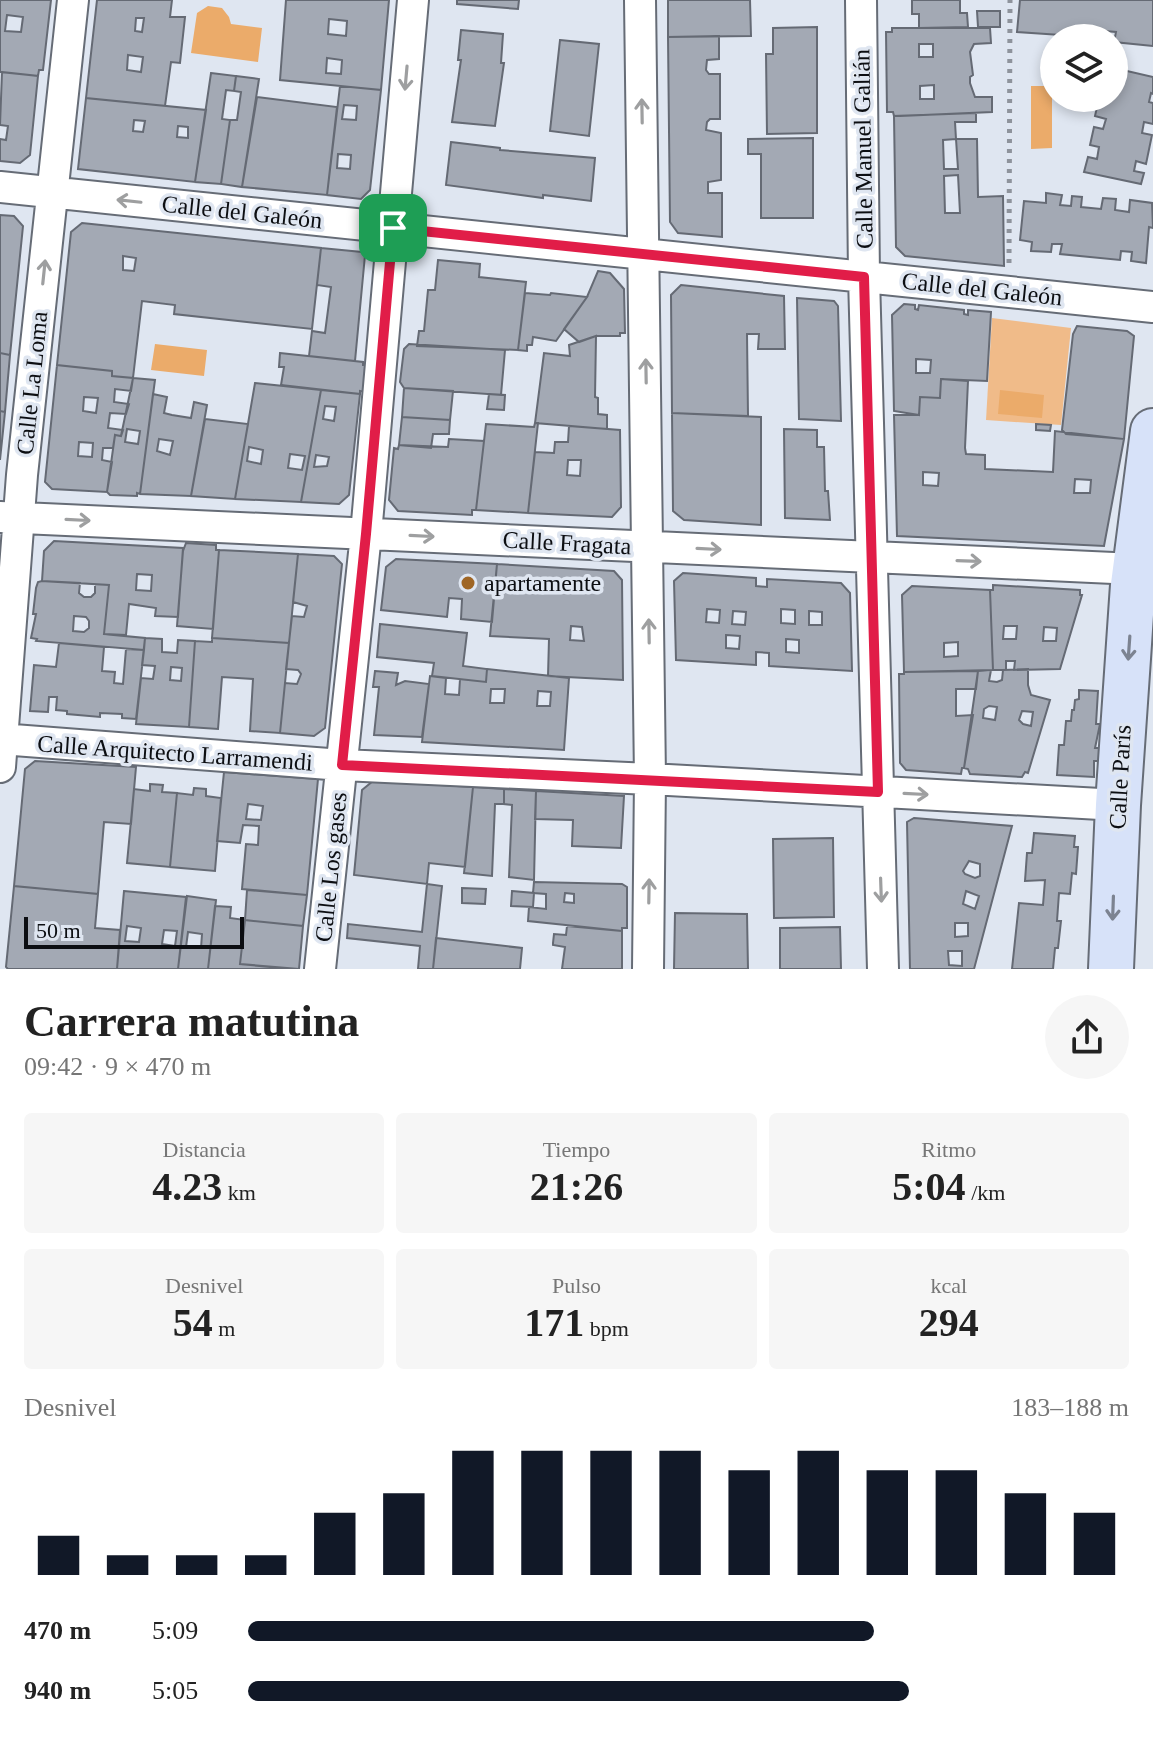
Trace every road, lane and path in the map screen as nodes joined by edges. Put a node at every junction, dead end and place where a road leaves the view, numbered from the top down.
1 (73, 0) edge
2 (413, 0) edge
3 (640, 0) edge
4 (861, 0) edge
5 (1010, 0) edge
6 (0, 187) edge
7 (53, 192) junction
8 (393, 228) junction
9 (645, 254) junction
10 (864, 277) junction
11 (1009, 292) junction
12 (1153, 307) edge
13 (1153, 431) edge
14 (9, 517) edge
15 (366, 534) junction
16 (648, 546) junction
17 (871, 557) junction
18 (1142, 567) edge
19 (1, 749) edge
20 (342, 765) junction
21 (650, 779) junction
22 (878, 792) junction
23 (1118, 805) junction
24 (320, 969) edge
25 (648, 969) edge
26 (883, 969) edge
27 (1111, 969) edge

1 - 7 street, Calle La Loma
2 -> 8 street, Calle Los gases
9 -> 3 street
4 - 10 street, Calle Manuel Galián
5 - 11 path
6 - 7 street, Calle del Galeón
8 -> 7 street, Calle del Galeón
14 -> 7 street, Calle La Loma
8 - 9 street, Calle del Galeón
8 - 15 street, Calle Los gases
9 - 10 street, Calle del Galeón
16 -> 9 street
10 - 11 street, Calle del Galeón
10 - 17 street, Calle Manuel Galián
11 - 12 street, Calle del Galeón
13 - 18 main road, Calle París
14 -> 15 street, Calle Fragata
14 - 19 street, Calle La Loma
15 -> 16 street, Calle Fragata
15 - 20 street, Calle Los gases
16 -> 17 street, Calle Fragata
21 -> 16 street
17 -> 18 street, Calle Fragata
17 - 22 street, Calle Manuel Galián
18 -> 23 main road, Calle París
19 - 20 street, Calle Arquitecto Larramendi
20 - 21 street, Calle Arquitecto Larramendi
20 - 24 street, Calle Los gases
21 - 22 street, Calle Arquitecto Larramendi
25 -> 21 street
22 -> 23 street, Calle Arquitecto Larramendi
22 -> 26 street, Calle Manuel Galián
23 -> 27 main road, Calle París

